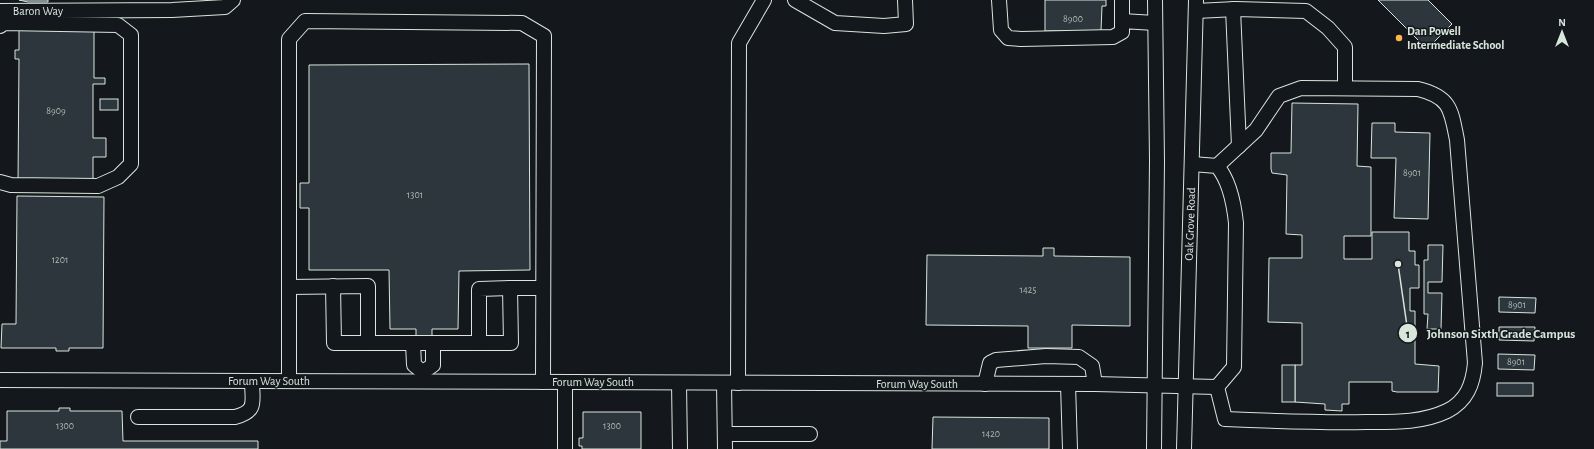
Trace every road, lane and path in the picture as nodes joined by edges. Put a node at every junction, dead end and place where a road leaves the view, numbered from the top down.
1 (233, 0) edge
2 (795, 0) edge
3 (905, 0) edge
4 (999, 0) edge
5 (1122, 0) edge
6 (1155, 0) edge
7 (758, 2) edge
8 (1196, 6) edge
9 (1233, 10) junction
10 (0, 11) edge
11 (1122, 21) junction
12 (1155, 22) junction
13 (0, 26) edge
14 (1345, 88) junction
15 (1239, 146) junction
16 (1192, 164) junction
17 (1217, 166) junction
18 (0, 182) edge
19 (289, 286) junction
20 (333, 286) junction
21 (510, 288) junction
22 (543, 288) junction
23 (368, 343) junction
24 (414, 343) junction
25 (433, 343) junction
26 (479, 344) junction
27 (423, 377) junction
28 (0, 380) edge
29 (252, 381) junction
30 (289, 381) junction
31 (543, 382) junction
32 (565, 382) junction
33 (679, 383) junction
34 (731, 383) junction
35 (985, 384) junction
36 (1068, 384) junction
37 (1095, 384) junction
38 (1154, 385) junction
39 (1185, 386) junction
40 (1217, 387) junction
41 (138, 417) dead end
42 (725, 434) junction
43 (810, 434) dead end
44 (565, 449) edge
45 (680, 449) edge
46 (725, 449) edge
47 (1070, 449) edge
48 (1154, 449) edge
49 (1184, 449) edge

1 - 10 street, Baron Way
2 - 3 street
4 - 11 street
5 - 11 street
6 - 12 street
7 - 34 street
8 - 9 street
8 - 16 street, Oak Grove Road
9 - 14 street
9 - 15 street
11 - 12 street
12 - 38 street
13 - 18 street
14 - 15 street
14 - 40 street
15 - 17 street
16 - 17 street
16 - 39 street, Oak Grove Road
17 - 40 street
19 - 20 street
19 - 22 street
19 - 30 street
20 - 23 street
20 - 23 street
21 - 22 street
21 - 26 street
21 - 26 street
22 - 31 street
23 - 24 street
24 - 25 street
24 - 27 street
25 - 26 street
25 - 27 street
27 - 30 street, Forum Way South
27 - 31 street, Forum Way South
28 - 29 street, Forum Way South
29 - 30 street, Forum Way South
29 - 41 street
31 - 32 street, Forum Way South
32 - 33 street, Forum Way South
32 - 44 street
33 - 34 street, Forum Way South
33 - 45 street
34 - 35 street, Forum Way South
34 - 42 street
35 - 36 street, Forum Way South
35 - 37 street
36 - 37 street, Forum Way South
36 - 47 street
37 - 38 street, Forum Way South
38 - 39 street, Forum Way South
38 - 48 street
39 - 40 street, Forum Way South
39 - 49 street, Oak Grove Road
42 - 43 street
42 - 46 street

